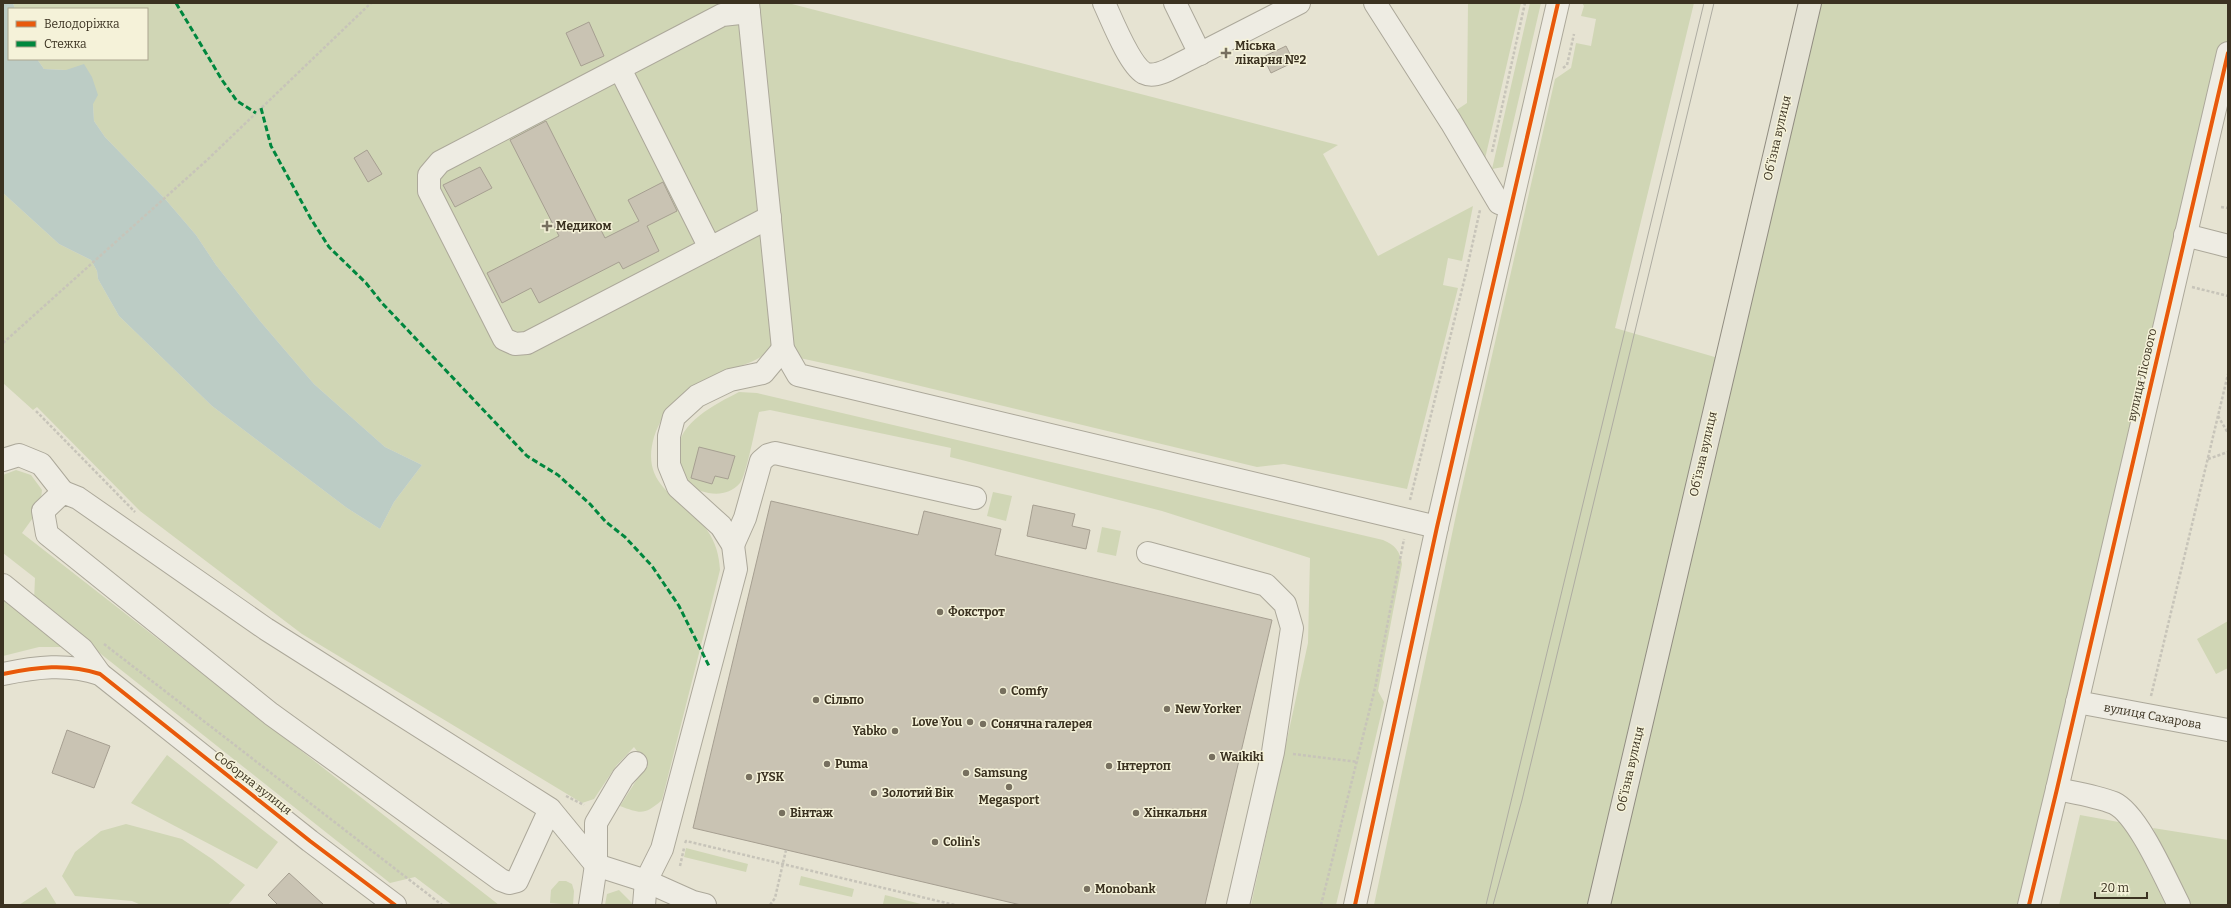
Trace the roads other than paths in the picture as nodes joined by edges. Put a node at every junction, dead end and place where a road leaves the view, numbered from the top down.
1 (1104, 3) edge
2 (1175, 3) edge
3 (1298, 3) edge
4 (1375, 3) edge
5 (1558, 3) edge
6 (1810, 3) edge
7 (749, 8) edge
8 (2228, 53) edge
9 (1200, 54) junction
10 (620, 68) junction
11 (1511, 206) junction
12 (770, 217) junction
13 (2185, 235) junction
14 (2228, 246) edge
15 (710, 248) junction
16 (783, 349) junction
17 (3, 460) edge
18 (63, 492) junction
19 (975, 498) dead end
20 (1436, 527) junction
21 (733, 545) junction
22 (1148, 553) dead end
23 (3, 585) edge
24 (3, 674) edge
25 (100, 674) junction
26 (2077, 702) junction
27 (2228, 730) edge
28 (636, 763) dead end
29 (2058, 789) junction
30 (554, 800) junction
31 (596, 864) junction
32 (646, 880) junction
33 (395, 905) edge
34 (590, 905) edge
35 (644, 905) edge
36 (705, 905) edge
37 (1238, 905) edge
38 (1355, 905) edge
39 (1599, 905) edge
40 (2029, 905) edge
41 (2179, 905) edge

1 - 9 street
2 - 9 street
3 - 9 street
4 - 11 street
5 - 11 street
6 - 39 main road, Обʼїзна вулиця
7 - 10 street
7 - 12 street
8 - 13 street, вулиця Лісового
10 - 15 street
10 - 15 street
11 - 20 street
12 - 15 street
12 - 16 street
13 - 14 street
13 - 26 street, вулиця Лісового
16 - 20 street
16 - 21 street
17 - 18 street
18 - 30 street
18 - 30 street
19 - 21 street
20 - 38 street
21 - 32 street
22 - 37 street
23 - 25 street
24 - 25 street
25 - 33 street, Соборна вулиця
26 - 27 street, вулиця Сахарова
26 - 29 street, вулиця Лісового
28 - 31 street
29 - 40 street, вулиця Лісового
29 - 41 street
30 - 31 street
31 - 32 street
31 - 34 street
32 - 35 street
32 - 36 street

